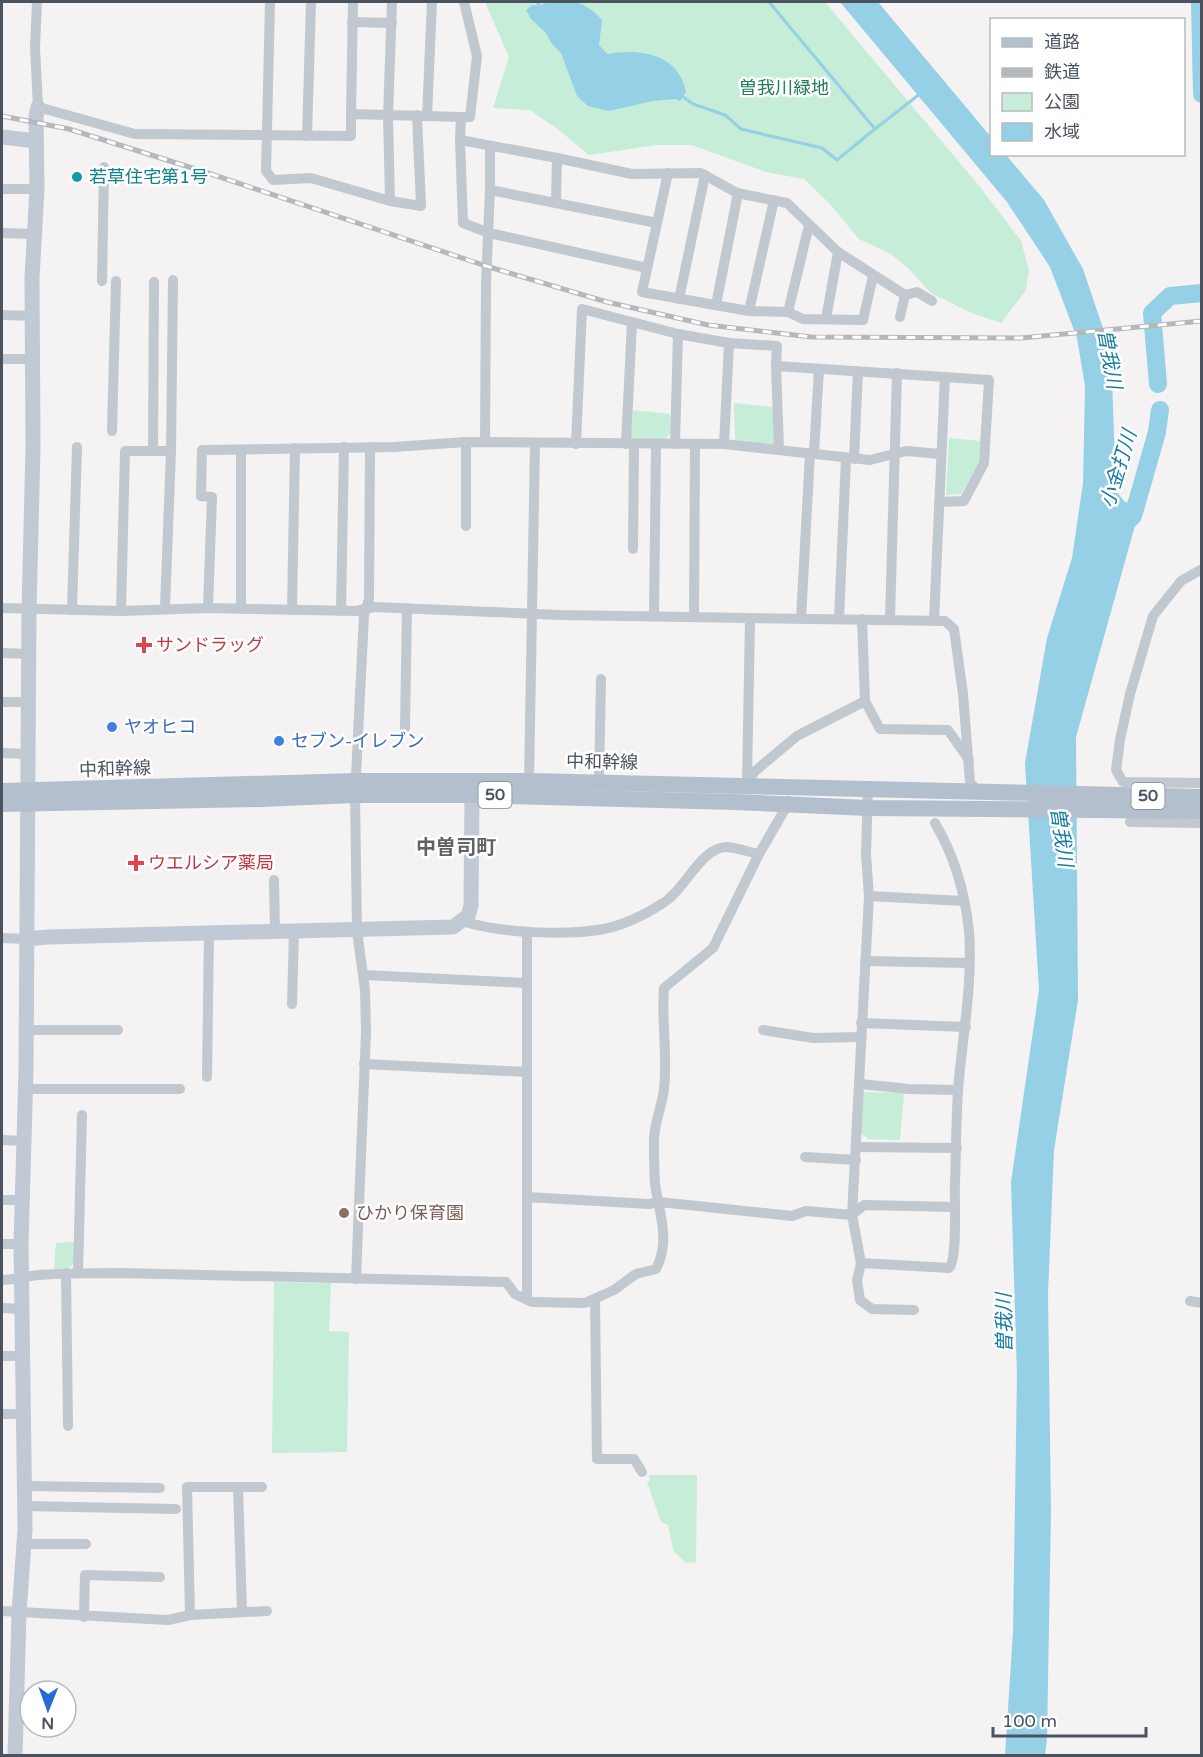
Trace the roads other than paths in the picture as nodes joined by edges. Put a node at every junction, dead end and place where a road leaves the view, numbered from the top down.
1 (37, 2) edge
2 (270, 2) edge
3 (311, 2) edge
4 (353, 2) edge
5 (392, 2) edge
6 (432, 2) edge
7 (464, 2) edge
8 (352, 22) junction
9 (392, 23) junction
10 (38, 107) junction
11 (351, 114) junction
12 (422, 115) junction
13 (388, 116) junction
14 (461, 117) junction
15 (268, 135) junction
16 (2, 136) edge
17 (307, 136) junction
18 (460, 140) junction
19 (36, 141) junction
20 (490, 146) junction
21 (558, 158) junction
22 (104, 167) dead end
23 (668, 173) junction
24 (705, 175) junction
25 (2, 189) edge
26 (37, 189) junction
27 (490, 190) junction
28 (738, 193) junction
29 (774, 200) junction
30 (390, 201) junction
31 (556, 202) junction
32 (657, 223) junction
33 (809, 225) junction
34 (2, 233) edge
35 (34, 234) junction
36 (489, 234) junction
37 (838, 252) junction
38 (647, 268) junction
39 (873, 276) junction
40 (102, 280) dead end
41 (173, 280) dead end
42 (116, 281) dead end
43 (154, 282) dead end
44 (905, 295) junction
45 (679, 299) junction
46 (932, 301) dead end
47 (716, 305) junction
48 (749, 311) junction
49 (788, 312) junction
50 (2, 315) edge
51 (33, 316) junction
52 (900, 317) dead end
53 (826, 319) junction
54 (632, 322) junction
55 (678, 334) junction
56 (729, 343) junction
57 (2, 359) edge
58 (32, 359) junction
59 (776, 366) junction
60 (819, 369) junction
61 (858, 371) junction
62 (897, 373) junction
63 (945, 377) junction
64 (112, 431) dead end
65 (466, 442) junction
66 (485, 442) junction
67 (535, 443) junction
68 (576, 444) junction
69 (630, 444) junction
70 (656, 444) junction
71 (675, 444) junction
72 (695, 444) junction
73 (724, 444) junction
74 (77, 447) dead end
75 (344, 447) junction
76 (370, 447) junction
77 (295, 448) junction
78 (241, 450) junction
79 (779, 450) junction
80 (153, 451) junction
81 (171, 451) junction
82 (812, 453) junction
83 (895, 454) junction
84 (941, 454) junction
85 (850, 458) junction
86 (939, 502) junction
87 (466, 526) dead end
88 (633, 549) dead end
89 (1202, 569) edge
90 (2, 608) edge
91 (165, 608) junction
92 (208, 608) junction
93 (407, 608) junction
94 (241, 609) junction
95 (367, 609) junction
96 (29, 610) junction
97 (72, 610) junction
98 (292, 610) junction
99 (121, 611) junction
100 (341, 611) junction
101 (530, 614) junction
102 (654, 616) junction
103 (694, 617) junction
104 (750, 619) junction
105 (801, 619) junction
106 (839, 619) junction
107 (890, 619) junction
108 (862, 620) junction
109 (934, 620) junction
110 (2, 653) edge
111 (29, 654) junction
112 (601, 679) dead end
113 (865, 701) junction
114 (2, 702) edge
115 (28, 702) junction
116 (405, 728) dead end
117 (2, 753) edge
118 (28, 754) junction
119 (969, 760) junction
120 (529, 781) junction
121 (599, 782) junction
122 (1202, 783) edge
123 (788, 787) junction
124 (355, 788) junction
125 (868, 789) junction
126 (2, 791) edge
127 (747, 794) junction
128 (472, 795) junction
129 (1202, 797) edge
130 (29, 798) junction
131 (983, 798) junction
132 (1095, 803) junction
133 (2, 804) edge
134 (788, 804) junction
135 (868, 808) junction
136 (1202, 811) edge
137 (1130, 822) dead end
138 (934, 823) dead end
139 (1202, 823) edge
140 (759, 854) junction
141 (274, 880) dead end
142 (869, 896) junction
143 (964, 901) junction
144 (462, 921) junction
145 (294, 931) junction
146 (357, 931) junction
147 (275, 932) junction
148 (527, 932) junction
149 (209, 933) junction
150 (2, 938) edge
151 (26, 939) junction
152 (865, 960) junction
153 (969, 963) junction
154 (364, 975) junction
155 (526, 983) junction
156 (292, 1004) dead end
157 (861, 1023) junction
158 (966, 1028) junction
159 (27, 1030) junction
160 (118, 1030) dead end
161 (763, 1030) dead end
162 (861, 1037) junction
163 (364, 1064) junction
164 (526, 1072) junction
165 (207, 1077) dead end
166 (860, 1084) junction
167 (26, 1089) junction
168 (180, 1089) dead end
169 (958, 1090) junction
170 (82, 1115) dead end
171 (2, 1140) edge
172 (25, 1140) junction
173 (857, 1147) junction
174 (957, 1148) junction
175 (805, 1156) dead end
176 (856, 1160) junction
177 (527, 1197) junction
178 (2, 1200) edge
179 (22, 1200) junction
180 (659, 1203) junction
181 (954, 1208) junction
182 (852, 1215) junction
183 (2, 1244) edge
184 (21, 1244) junction
185 (861, 1263) junction
186 (66, 1273) junction
187 (78, 1273) junction
188 (23, 1277) junction
189 (356, 1279) junction
190 (2, 1280) edge
191 (527, 1299) junction
192 (596, 1300) junction
193 (2, 1308) edge
194 (22, 1309) junction
195 (914, 1310) dead end
196 (2, 1356) edge
197 (24, 1356) junction
198 (2, 1414) edge
199 (24, 1414) junction
200 (68, 1426) dead end
201 (642, 1472) dead end
202 (24, 1486) junction
203 (238, 1487) junction
204 (262, 1487) dead end
205 (160, 1488) dead end
206 (24, 1506) junction
207 (176, 1509) dead end
208 (24, 1544) junction
209 (86, 1544) dead end
210 (160, 1577) dead end
211 (2, 1611) edge
212 (242, 1611) junction
213 (267, 1611) dead end
214 (19, 1613) junction
215 (190, 1615) junction
216 (84, 1617) junction
217 (15, 1755) edge

1 - 10 street
2 - 15 street
3 - 17 street
4 - 8 street
5 - 9 street
6 - 12 street
7 - 14 street
8 - 9 street
8 - 11 street
9 - 13 street
10 - 15 street
10 - 19 street
11 - 13 street
11 - 17 street
12 - 13 street
12 - 14 street
12 - 30 street
13 - 30 street
14 - 18 street
15 - 17 street
15 - 30 street
16 - 19 street
18 - 20 street
18 - 36 street
19 - 26 street
20 - 21 street
20 - 27 street
21 - 23 street
21 - 31 street
22 - 40 street
23 - 24 street
23 - 32 street
24 - 28 street
24 - 45 street
25 - 26 street
26 - 35 street
27 - 31 street
27 - 36 street
28 - 29 street
28 - 47 street
29 - 33 street
29 - 48 street
31 - 32 street
32 - 38 street
33 - 37 street
33 - 49 street
34 - 35 street
35 - 51 street
36 - 38 street
36 - 66 street
37 - 39 street
37 - 53 street
38 - 45 street
39 - 44 street
39 - 53 street
41 - 81 street
42 - 64 street
43 - 80 street
44 - 46 street
44 - 52 street
45 - 47 street
47 - 48 street
48 - 49 street
49 - 53 street
50 - 51 street
51 - 58 street
54 - 55 street
54 - 68 street
54 - 69 street
55 - 56 street
55 - 71 street
56 - 59 street
56 - 73 street
57 - 58 street
58 - 96 street
59 - 60 street
59 - 79 street
60 - 61 street
60 - 82 street
61 - 62 street
61 - 85 street
62 - 63 street
62 - 83 street
63 - 84 street
63 - 86 street
65 - 66 street
65 - 76 street
65 - 87 street
66 - 67 street
67 - 68 street
67 - 101 street
68 - 69 street
69 - 70 street
69 - 88 street
70 - 71 street
70 - 102 street
71 - 72 street
72 - 73 street
72 - 103 street
73 - 79 street
74 - 97 street
75 - 76 street
75 - 77 street
75 - 100 street
76 - 95 street
77 - 78 street
77 - 98 street
78 - 92 street
78 - 94 street
79 - 82 street
80 - 81 street
80 - 99 street
81 - 91 street
82 - 85 street
82 - 105 street
83 - 84 street
83 - 85 street
83 - 107 street
84 - 86 street
85 - 106 street
86 - 109 street
89 - 122 street
90 - 96 street
91 - 92 street
91 - 99 street
92 - 94 street
93 - 95 street
93 - 101 street
93 - 116 street
94 - 98 street
95 - 100 street
95 - 124 street
96 - 97 street
96 - 111 street
97 - 99 street
98 - 100 street
101 - 102 street
101 - 120 street
102 - 103 street
103 - 104 street
104 - 105 street
104 - 127 street
105 - 106 street
106 - 108 street
107 - 108 street
107 - 109 street
108 - 113 street
109 - 119 street
110 - 111 street
111 - 115 street
112 - 121 street
113 - 119 street
113 - 127 street
114 - 115 street
115 - 118 street
117 - 118 street
118 - 130 street
119 - 131 street
120 - 121 main road, 中和幹線 / 50
120 - 124 main road, 中和幹線 / 50
121 - 127 main road, 中和幹線 / 50
123 - 125 main road, 中和幹線 / 50
123 - 127 main road, 中和幹線 / 50
123 - 134 street
124 - 128 main road, 中和幹線 / 50
124 - 130 main road, 中和幹線 / 50
124 - 146 street
125 - 131 main road, 中和幹線 / 50
125 - 135 street
126 - 130 main road, 中和幹線 / 50
127 - 128 main road, 中和幹線 / 50
127 - 134 main road, 中和幹線 / 50
128 - 144 street
129 - 132 main road, 中和幹線 / 50
130 - 133 main road, 中和幹線 / 50
130 - 151 street
131 - 132 main road, 中和幹線 / 50
131 - 135 main road, 中和幹線 / 50
132 - 136 main road, 中和幹線 / 50
134 - 135 main road, 中和幹線 / 50
134 - 140 street
135 - 142 street
137 - 139 street
138 - 143 street
140 - 148 street
140 - 180 street
141 - 147 street
142 - 143 street
142 - 152 street
143 - 153 street
144 - 146 street
144 - 148 street
145 - 146 street
145 - 147 street
145 - 156 street
146 - 154 street
147 - 149 street
148 - 155 street
149 - 151 street
149 - 165 street
150 - 151 street
151 - 159 street
152 - 153 street
152 - 157 street
153 - 158 street
154 - 155 street
154 - 163 street
155 - 164 street
157 - 158 street
157 - 162 street
158 - 169 street
159 - 160 street
159 - 167 street
161 - 162 street
162 - 166 street
163 - 164 street
163 - 189 street
164 - 177 street
166 - 169 street
166 - 173 street
167 - 168 street
167 - 172 street
169 - 174 street
170 - 187 street
171 - 172 street
172 - 179 street
173 - 174 street
173 - 176 street
174 - 181 street
175 - 176 street
176 - 182 street
177 - 180 street
177 - 191 street
178 - 179 street
179 - 184 street
180 - 182 street
180 - 192 street
181 - 182 street
181 - 185 street
182 - 185 street
183 - 184 street
184 - 188 street
185 - 195 street
186 - 187 street
186 - 188 street
186 - 200 street
187 - 189 street
188 - 190 street
188 - 194 street
189 - 191 street
191 - 192 street
192 - 201 street
193 - 194 street
194 - 197 street
196 - 197 street
197 - 199 street
198 - 199 street
199 - 202 street
202 - 205 street
202 - 206 street
203 - 204 street
203 - 212 street
203 - 215 street
206 - 207 street
206 - 208 street
208 - 209 street
208 - 214 street
210 - 216 street
211 - 214 street
212 - 213 street
212 - 215 street
214 - 216 street
214 - 217 street
215 - 216 street

